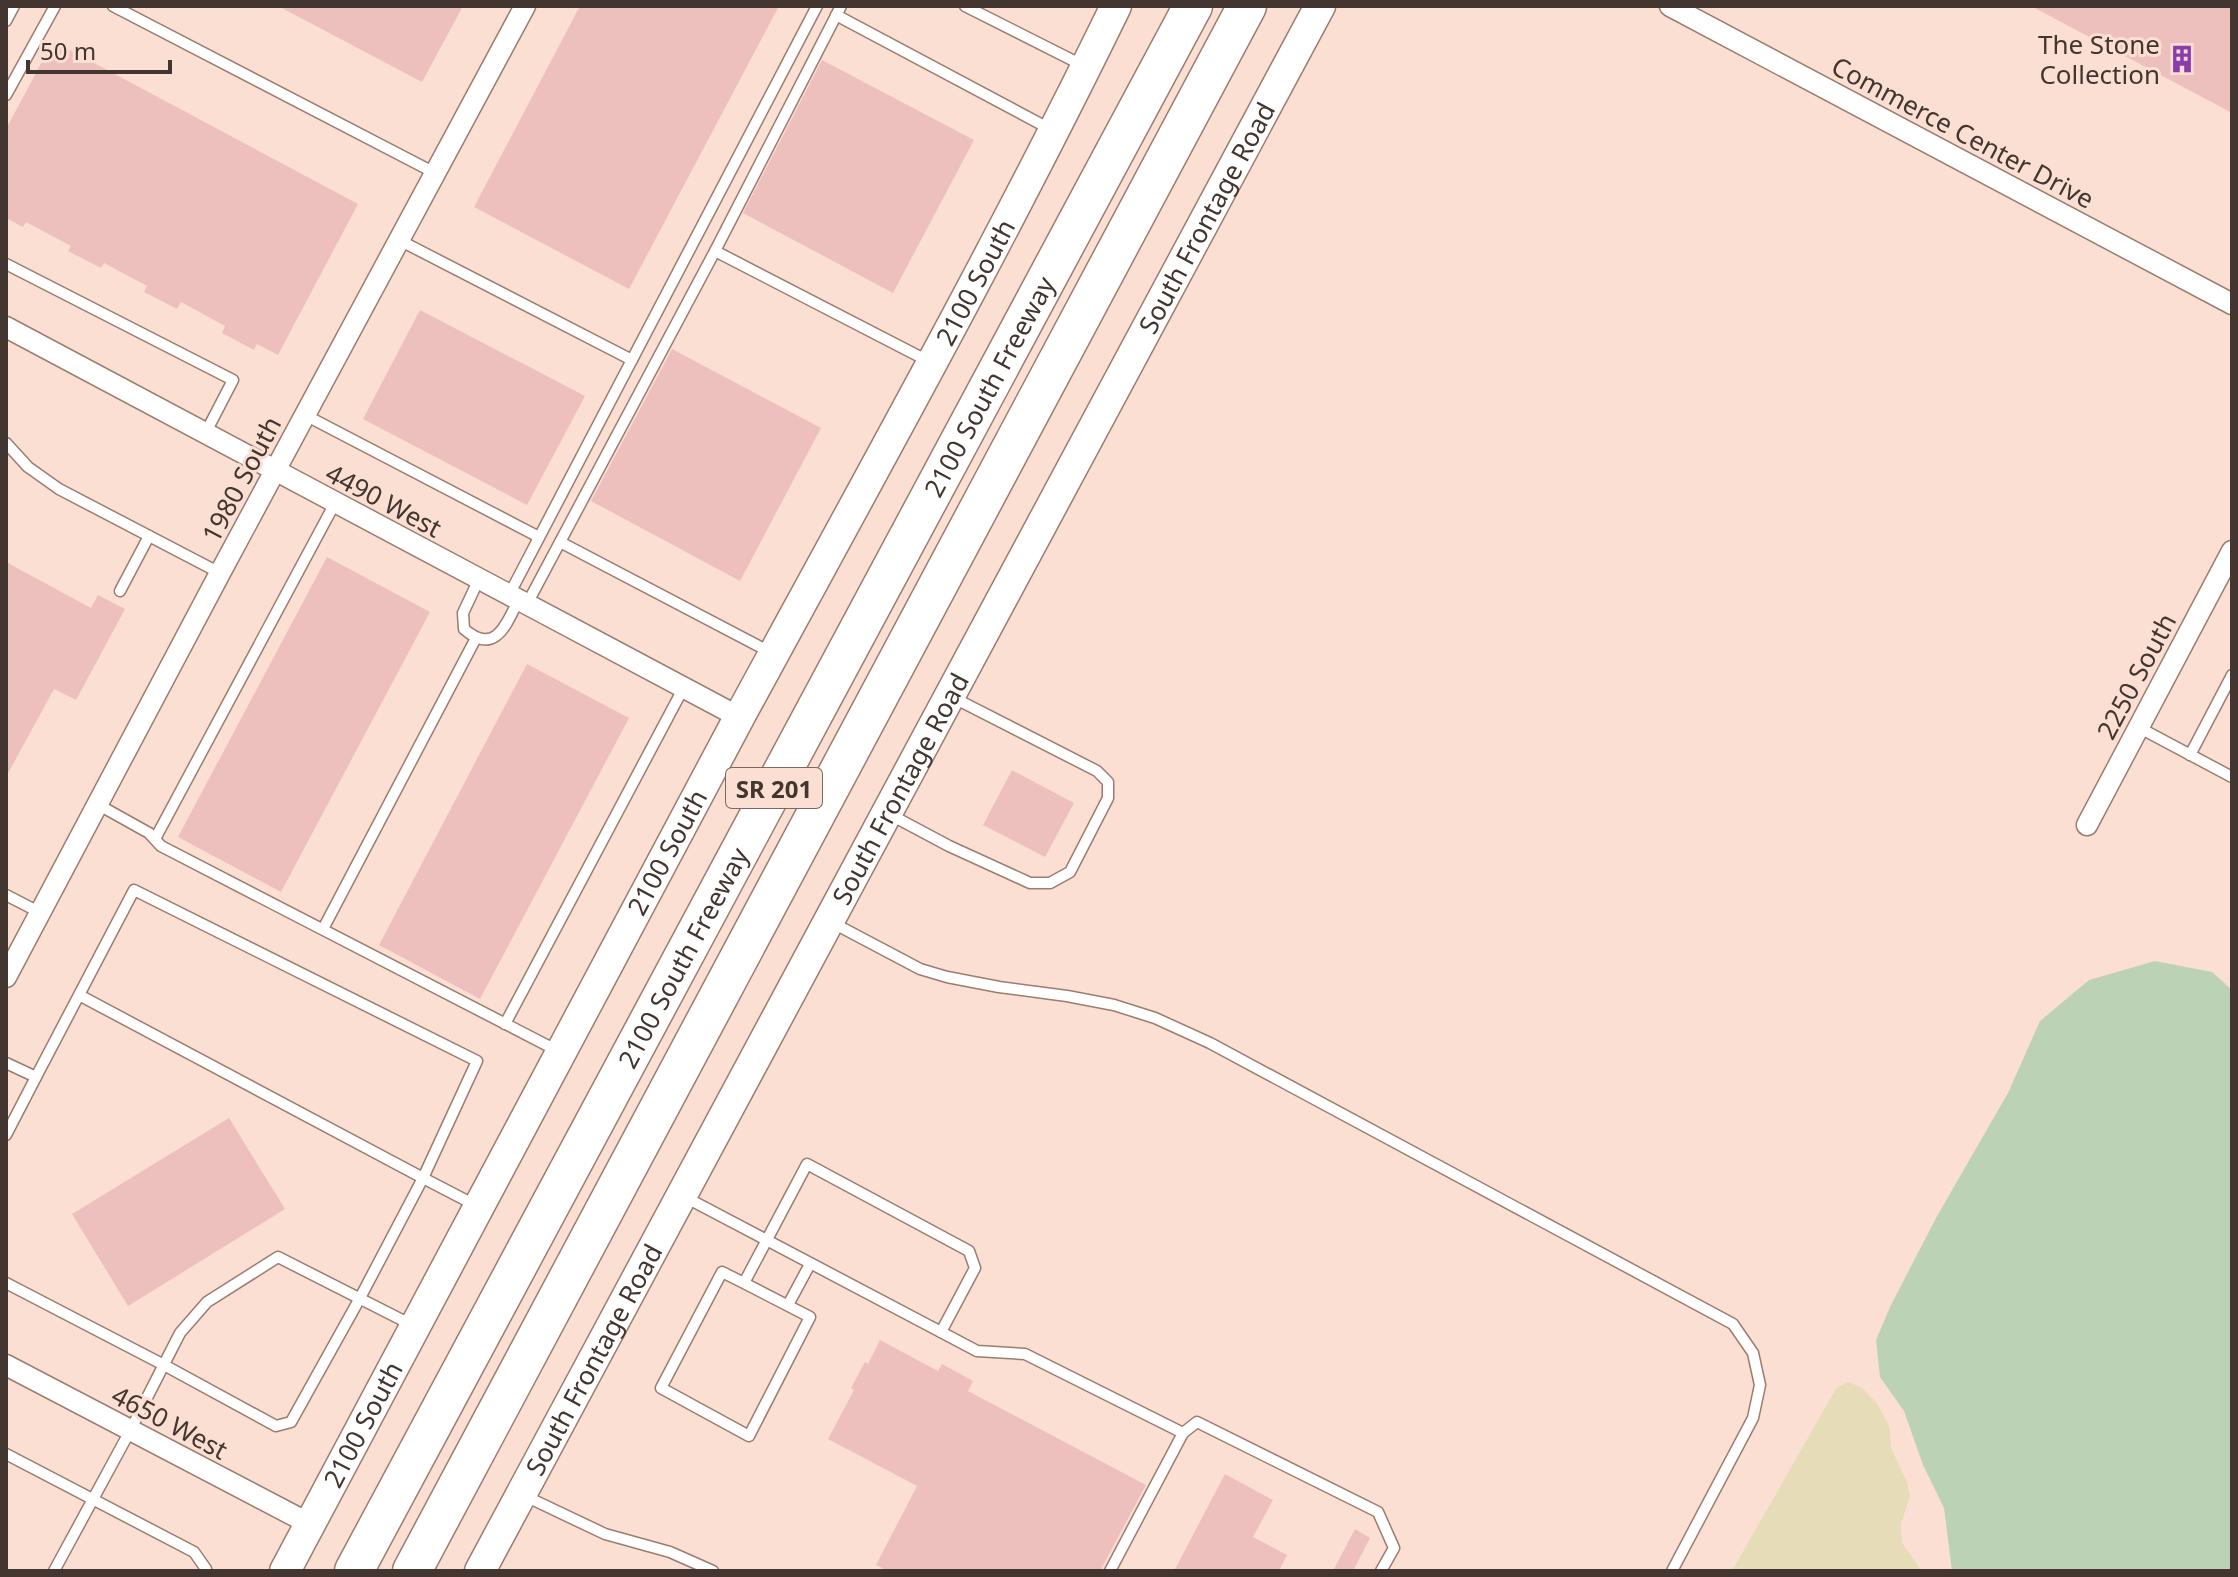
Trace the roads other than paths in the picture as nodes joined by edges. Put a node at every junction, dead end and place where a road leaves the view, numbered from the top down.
1 (14, 6) edge
2 (55, 6) edge
3 (113, 6) edge
4 (525, 6) edge
5 (817, 6) edge
6 (965, 6) edge
7 (1116, 6) edge
8 (1193, 6) edge
9 (1247, 6) edge
10 (1320, 6) edge
11 (1670, 6) edge
12 (839, 11) edge
13 (6, 21) edge
14 (1086, 67) junction
15 (6, 95) edge
16 (1054, 132) junction
17 (435, 173) junction
18 (399, 240) junction
19 (715, 251) junction
20 (6, 264) edge
21 (2232, 304) edge
22 (6, 327) edge
23 (632, 360) junction
24 (931, 363) junction
25 (305, 415) junction
26 (205, 434) junction
27 (6, 443) edge
28 (275, 471) junction
29 (335, 503) junction
30 (149, 536) junction
31 (539, 537) junction
32 (560, 542) junction
33 (2232, 551) edge
34 (220, 573) junction
35 (479, 579) junction
36 (120, 591) dead end
37 (518, 600) junction
38 (476, 638) junction
39 (774, 654) junction
40 (2232, 675) edge
41 (684, 687) junction
42 (948, 696) junction
43 (739, 717) junction
44 (2138, 727) junction
45 (2190, 755) junction
46 (2232, 777) edge
47 (97, 804) junction
48 (885, 813) junction
49 (2087, 825) dead end
50 (155, 839) junction
51 (6, 895) edge
52 (39, 912) junction
53 (828, 921) junction
54 (323, 929) junction
55 (6, 977) edge
56 (79, 995) junction
57 (505, 1024) junction
58 (561, 1053) junction
59 (6, 1063) edge
60 (36, 1077) junction
61 (6, 1135) edge
62 (423, 1178) junction
63 (681, 1195) junction
64 (478, 1207) junction
65 (766, 1241) junction
66 (810, 1264) junction
67 (6, 1283) edge
68 (744, 1283) junction
69 (360, 1298) junction
70 (788, 1305) junction
71 (415, 1327) junction
72 (941, 1332) junction
73 (6, 1365) edge
74 (164, 1365) junction
75 (130, 1431) junction
76 (1183, 1433) junction
77 (6, 1454) edge
78 (521, 1494) junction
79 (93, 1499) junction
80 (310, 1524) junction
81 (54, 1571) edge
82 (205, 1571) edge
83 (285, 1571) edge
84 (354, 1571) edge
85 (412, 1571) edge
86 (480, 1571) edge
87 (713, 1571) edge
88 (1110, 1571) edge
89 (1381, 1571) edge
90 (1672, 1571) edge

1 - 13 lane
2 - 15 lane
3 - 17 lane
4 - 17 street, 1980 South
5 - 23 lane
6 - 14 lane
7 - 14 street, 2100 South
8 - 84 highway, 2100 South Freeway / SR 201
9 - 85 highway, 2100 South Freeway / SR 201
10 - 42 street, South Frontage Road
11 - 21 street, Commerce Center Drive
12 - 16 lane
12 - 19 lane
14 - 16 street, 2100 South
16 - 24 street, 2100 South
17 - 18 street, 1980 South
18 - 23 lane
18 - 25 street, 1980 South
19 - 24 lane
19 - 32 lane
20 - 26 lane
22 - 26 street, 4490 West
23 - 31 lane
24 - 39 street, 2100 South
25 - 28 street, 1980 South
25 - 31 lane
26 - 28 street, 4490 West
27 - 30 lane
28 - 29 street, 4490 West
28 - 34 street, 1980 South
29 - 35 street, 4490 West
29 - 50 lane
30 - 34 lane
30 - 36 lane
31 - 37 lane
32 - 37 lane
32 - 39 lane
33 - 44 street, 2250 South
34 - 47 street, 1980 South
35 - 37 street, 4490 West
35 - 38 lane
37 - 38 lane
37 - 41 street, 4490 West
38 - 54 lane
39 - 43 street, 2100 South
40 - 45 lane
41 - 43 street, 4490 West
41 - 57 lane
42 - 48 street, South Frontage Road
42 - 48 lane
43 - 58 street, 2100 South
44 - 45 lane
44 - 49 street, 2250 South
45 - 46 lane
47 - 50 lane
47 - 52 street, 1980 South
48 - 53 street, South Frontage Road
50 - 54 lane
51 - 52 lane
52 - 55 street, 1980 South
53 - 63 street, South Frontage Road
53 - 90 lane
54 - 57 lane
56 - 60 lane
56 - 62 lane
56 - 62 lane
57 - 58 lane
58 - 64 street, 2100 South
59 - 60 lane
60 - 61 lane
62 - 64 lane
62 - 69 lane
63 - 65 lane
63 - 78 street, South Frontage Road
64 - 71 street, 2100 South
65 - 66 lane
65 - 68 lane
65 - 72 lane
66 - 70 lane
66 - 72 lane
67 - 74 lane
68 - 70 lane
68 - 70 lane
69 - 71 lane
69 - 74 lane
69 - 74 lane
71 - 80 street, 2100 South
72 - 76 lane
73 - 75 street, 4650 West
74 - 75 lane
75 - 79 lane
75 - 80 street, 4650 West
76 - 88 lane
76 - 89 lane
77 - 79 lane
78 - 86 street, South Frontage Road
78 - 87 lane
79 - 81 lane
79 - 82 lane
80 - 83 street, 2100 South

